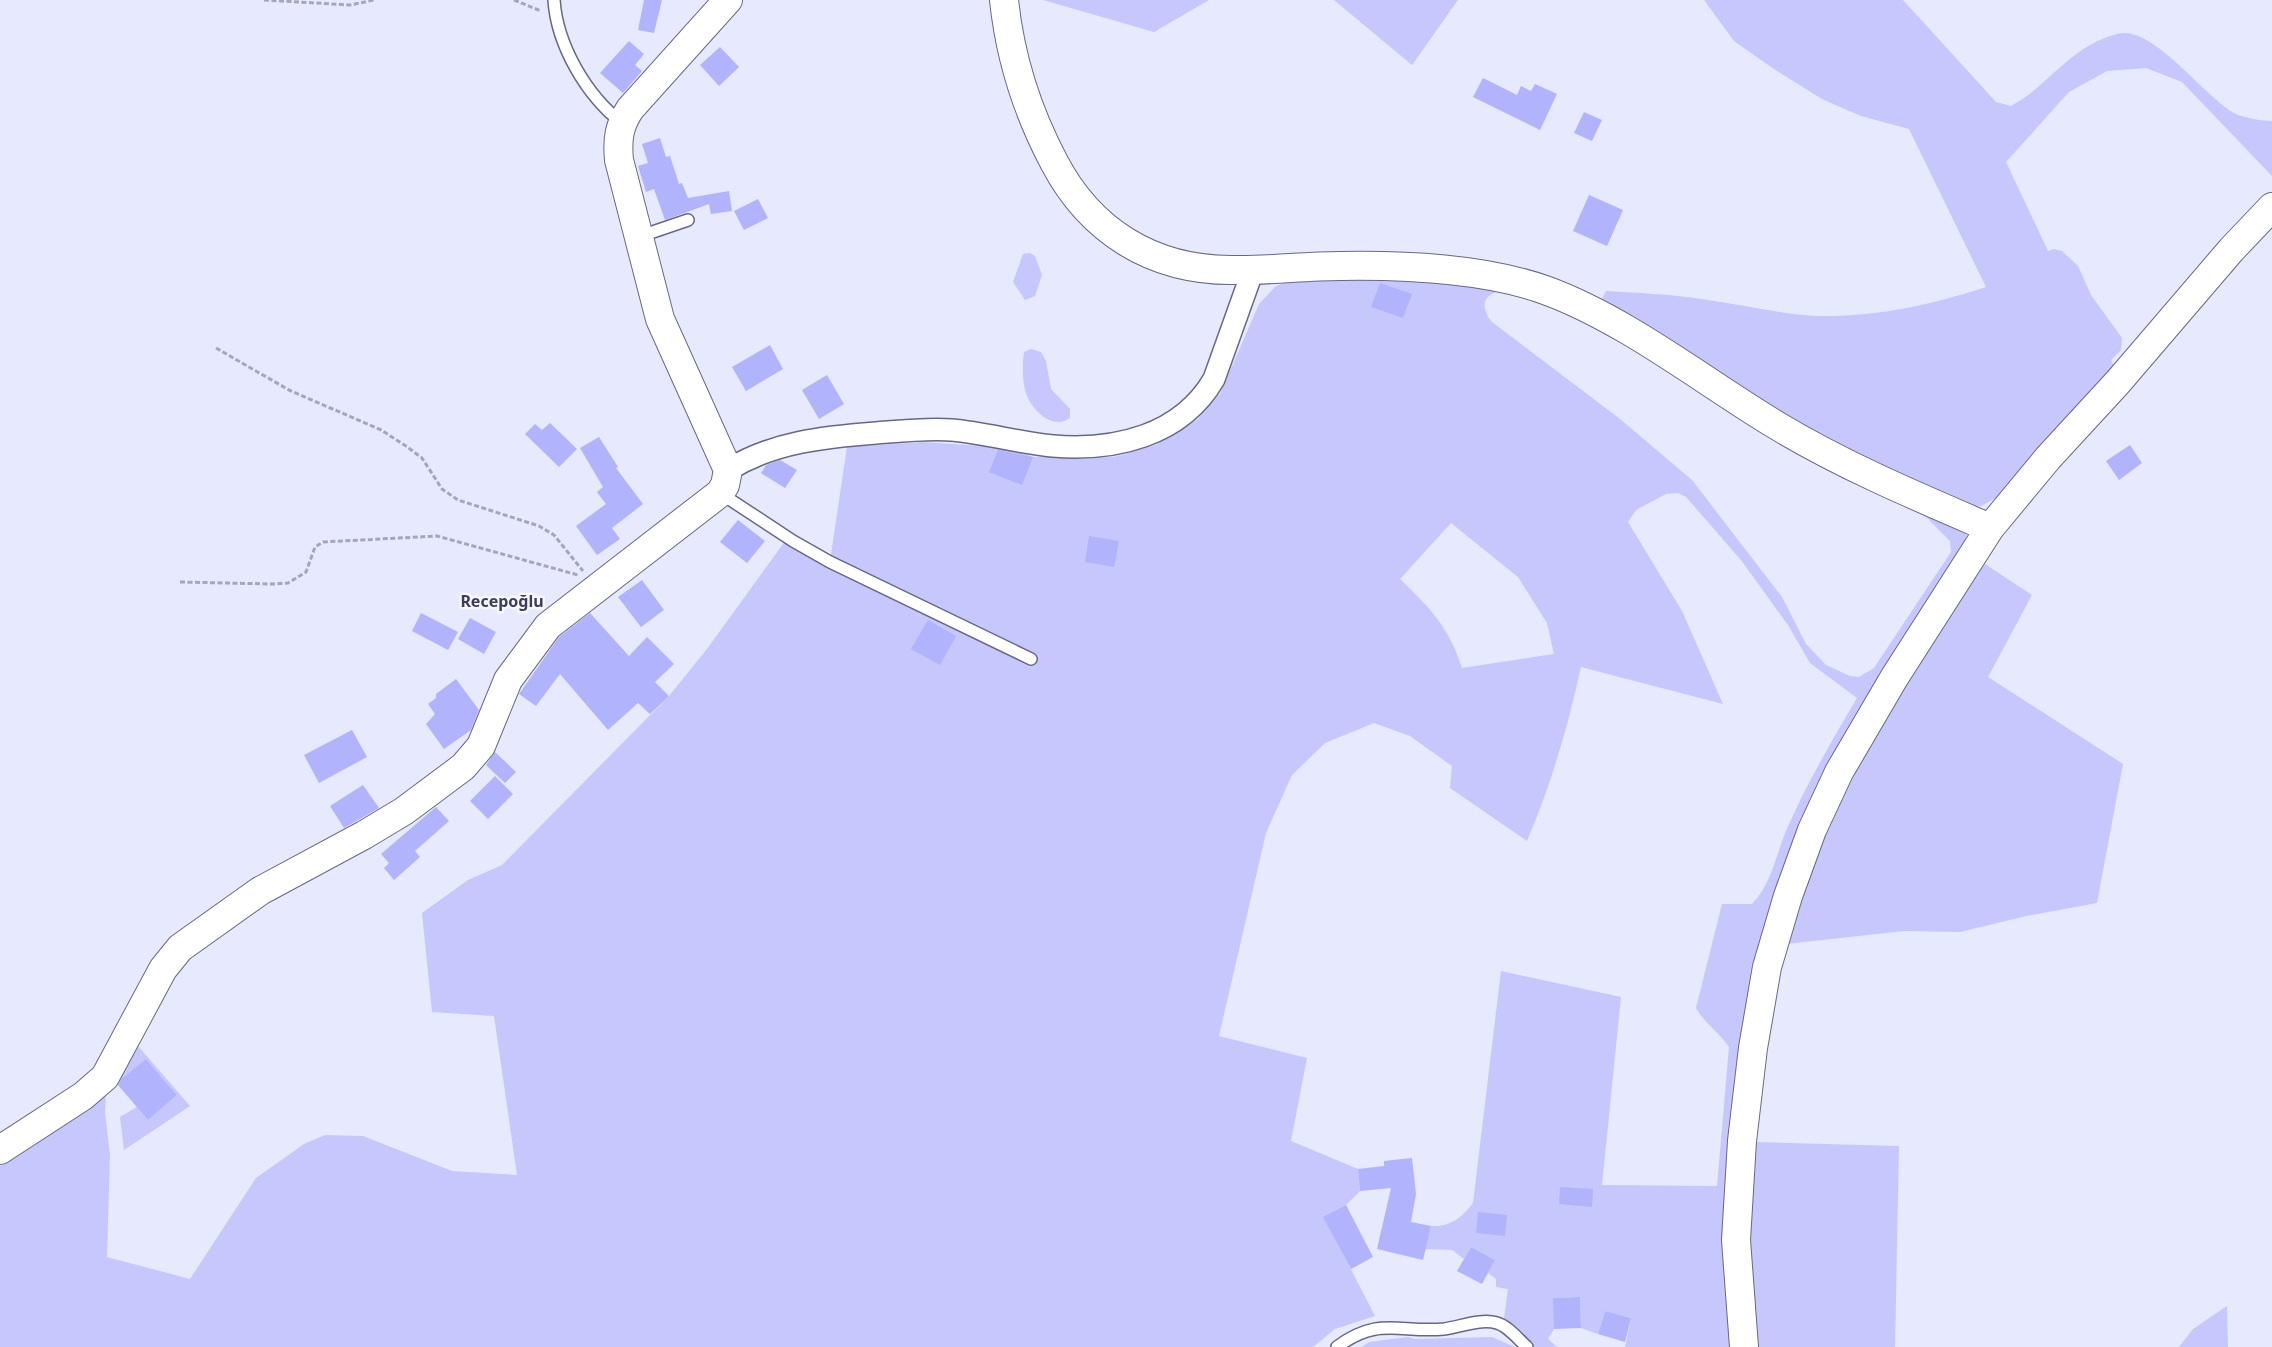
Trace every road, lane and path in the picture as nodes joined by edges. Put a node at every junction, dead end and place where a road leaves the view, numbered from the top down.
1 (264, 0) edge
2 (374, 0) edge
3 (514, 0) edge
4 (554, 0) edge
5 (728, 0) edge
6 (1004, 0) edge
7 (557, 17) junction
8 (622, 123) junction
9 (2272, 207) edge
10 (688, 220) dead end
11 (638, 238) junction
12 (1253, 270) junction
13 (216, 348) dead end
14 (724, 482) junction
15 (1990, 528) junction
16 (180, 582) dead end
17 (1031, 659) dead end
18 (0, 1150) edge
19 (1336, 1347) edge
20 (1527, 1347) edge
21 (1744, 1347) edge

1 - 2 path
3 - 7 path
4 - 7 lane
5 - 8 street
6 - 12 street
7 - 8 lane
8 - 11 street
9 - 15 street
10 - 11 lane
11 - 14 street
12 - 14 street
12 - 15 street
13 - 16 path
14 - 17 lane
14 - 18 street
15 - 21 street
19 - 20 lane

